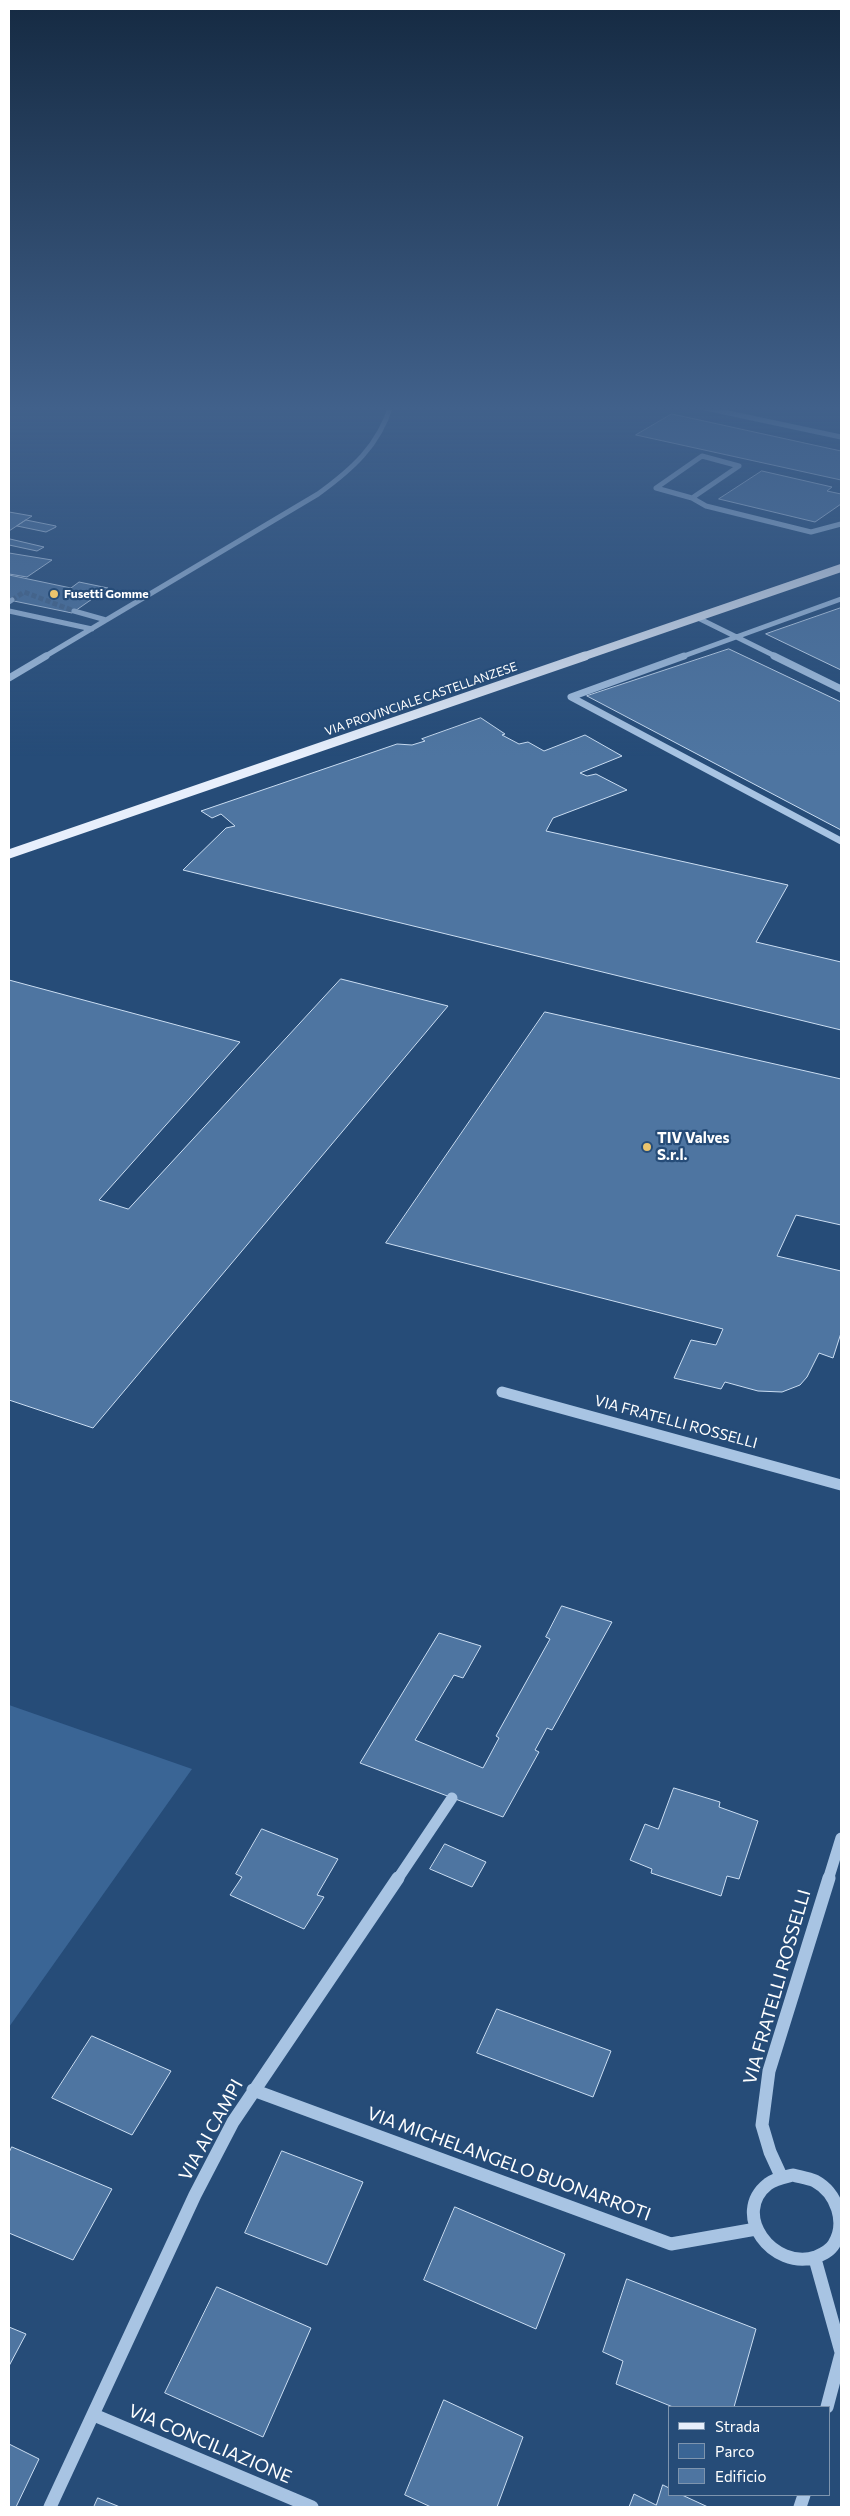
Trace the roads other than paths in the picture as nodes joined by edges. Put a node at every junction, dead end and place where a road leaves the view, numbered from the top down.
1 (275, 522) edge
2 (772, 522) edge
3 (841, 524) edge
4 (841, 568) edge
5 (841, 599) edge
6 (9, 611) edge
7 (74, 611) tunnel mouth
8 (696, 617) junction
9 (106, 620) junction
10 (92, 629) junction
11 (736, 636) junction
12 (9, 678) edge
13 (841, 689) edge
14 (841, 841) edge
15 (9, 854) edge
16 (502, 1392) dead end
17 (841, 1485) edge
18 (452, 1798) dead end
19 (841, 1838) edge
20 (253, 2090) junction
21 (781, 2176) junction
22 (839, 2203) edge
23 (756, 2229) junction
24 (815, 2259) junction
25 (841, 2353) edge
26 (827, 2406) edge
27 (94, 2415) junction
28 (50, 2507) edge
29 (312, 2507) edge

1 - 9 street
2 - 3 street
4 - 8 main road, VIA PROVINCIALE CASTELLANZESE
5 - 11 street
6 - 10 street
7 - 9 street
8 - 11 street
8 - 15 main road, VIA PROVINCIALE CASTELLANZESE
9 - 10 street
10 - 12 street
11 - 13 street
11 - 14 street
16 - 17 street, VIA FRATELLI ROSSELLI
18 - 20 street, VIA AI CAMPI
19 - 21 street, VIA FRATELLI ROSSELLI
20 - 23 street, VIA MICHELANGELO BUONARROTI
20 - 27 street, VIA AI CAMPI
21 - 22 street
21 - 23 street
22 - 24 street
23 - 24 street
24 - 25 street
25 - 26 street
27 - 28 street, VIA AI CAMPI
27 - 29 street, VIA CONCILIAZIONE

